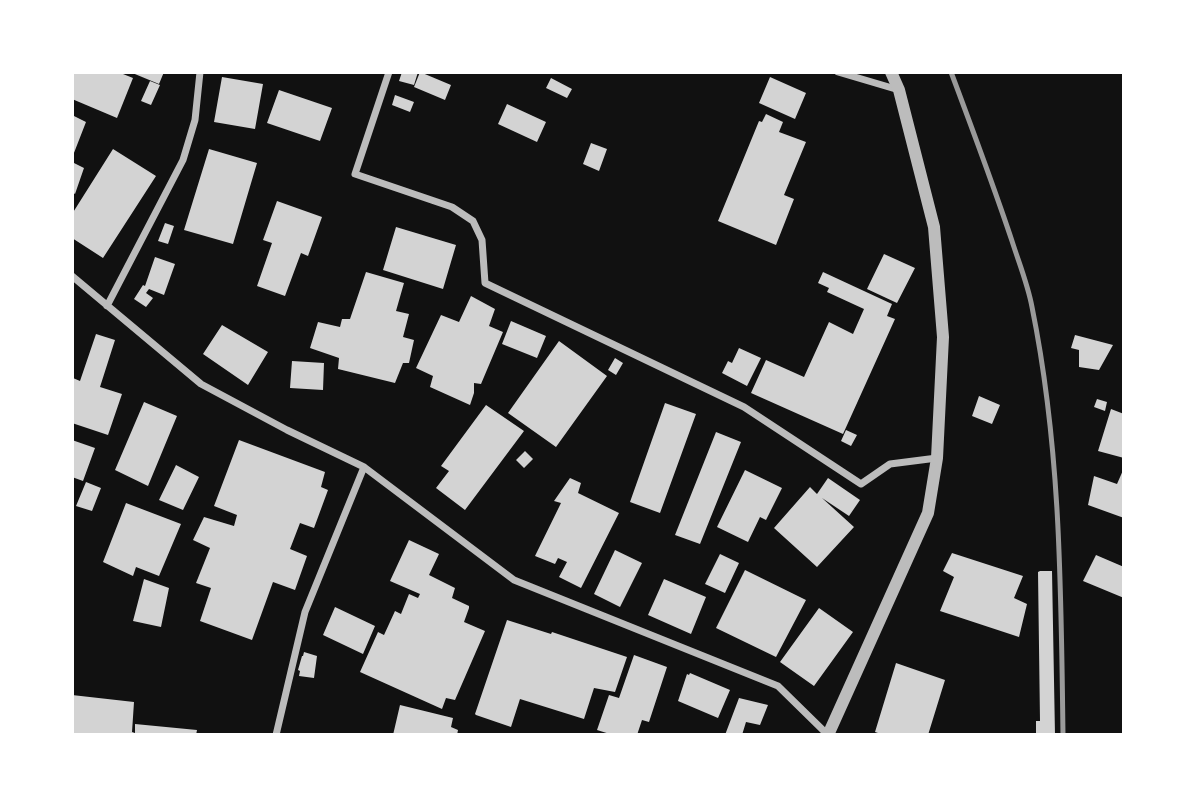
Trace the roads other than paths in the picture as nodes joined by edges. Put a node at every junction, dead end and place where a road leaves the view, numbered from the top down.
1 (200, 72) edge
2 (389, 72) edge
3 (838, 72) edge
4 (891, 72) edge
5 (899, 90) junction
6 (72, 276) edge
7 (107, 306) junction
8 (937, 458) junction
9 (363, 467) junction
10 (276, 735) edge
11 (828, 735) edge

1 - 7 street
2 - 8 street
3 - 5 street
4 - 5 street
5 - 8 street
6 - 7 street
7 - 9 street
8 - 11 street
9 - 10 street
9 - 11 street

